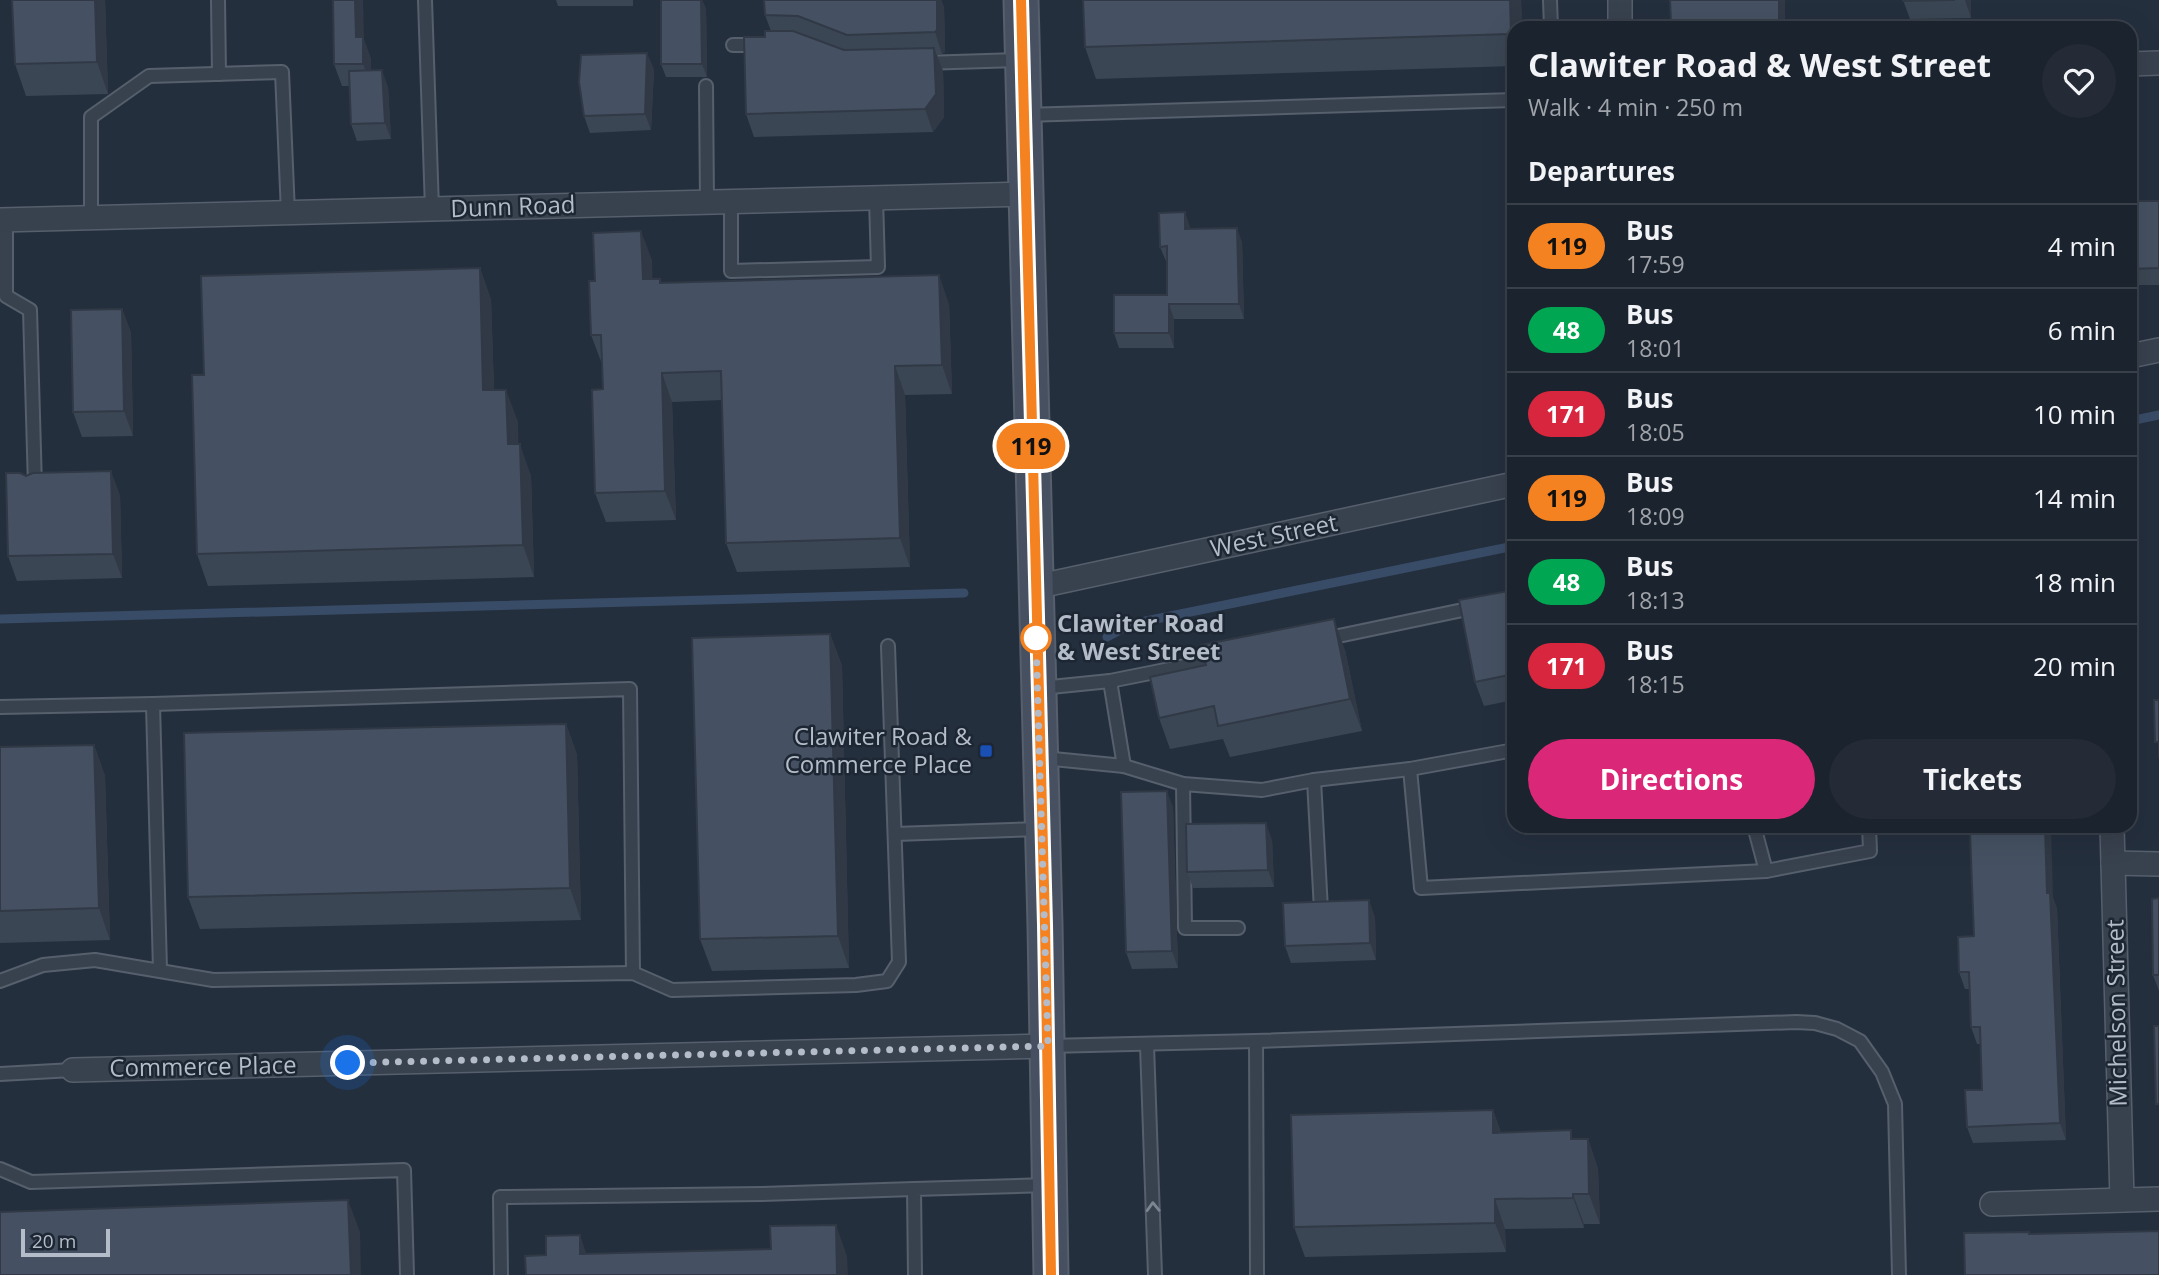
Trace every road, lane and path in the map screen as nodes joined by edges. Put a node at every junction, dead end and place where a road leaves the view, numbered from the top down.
1 (218, 0) edge
2 (425, 0) edge
3 (1021, 0) edge
4 (1550, 0) edge
5 (1620, 0) edge
6 (1551, 21) edge
7 (1620, 21) edge
8 (733, 45) dead end
9 (775, 46) edge
10 (1022, 60) junction
11 (915, 63) edge
12 (2159, 63) edge
13 (2137, 64) edge
14 (219, 74) junction
15 (706, 86) dead end
16 (1507, 100) edge
17 (1024, 116) junction
18 (1026, 194) junction
19 (876, 198) junction
20 (731, 201) junction
21 (707, 202) junction
22 (432, 209) junction
23 (288, 213) junction
24 (92, 218) junction
25 (3, 220) edge
26 (2159, 350) edge
27 (2137, 355) edge
28 (1507, 486) edge
29 (35, 492) edge
30 (1035, 587) junction
31 (1487, 604) edge
32 (1312, 641) edge
33 (888, 646) dead end
34 (1231, 657) edge
35 (1110, 681) junction
36 (1038, 689) junction
37 (153, 704) junction
38 (0, 707) edge
39 (1507, 751) edge
40 (1040, 758) junction
41 (1124, 766) junction
42 (1410, 769) junction
43 (1314, 780) junction
44 (1183, 784) junction
45 (1042, 829) junction
46 (1756, 833) edge
47 (1869, 833) edge
48 (2112, 833) edge
49 (895, 834) junction
50 (2113, 863) junction
51 (2159, 864) edge
52 (1766, 871) junction
53 (1321, 910) edge
54 (1238, 928) dead end
55 (160, 970) junction
56 (633, 973) junction
57 (0, 981) edge
58 (1256, 1041) junction
59 (1147, 1045) junction
60 (1048, 1046) junction
61 (73, 1070) joint
62 (0, 1073) edge
63 (0, 1169) edge
64 (1049, 1185) junction
65 (914, 1189) junction
66 (2159, 1199) edge
67 (2122, 1200) junction
68 (1992, 1204) dead end
69 (407, 1275) edge
70 (501, 1275) edge
71 (915, 1275) edge
72 (1051, 1275) edge
73 (1155, 1275) edge
74 (1257, 1275) edge
75 (1899, 1275) edge

1 - 14 lane
2 - 22 lane
3 - 10 main road
4 - 6 lane
5 - 7 street
8 - 9 lane
10 - 11 lane
10 - 17 main road
12 - 13 street
14 - 23 lane
14 - 24 lane
15 - 21 lane
16 - 17 lane
17 - 18 main road
18 - 19 street, Dunn Road
18 - 30 main road
19 - 20 street, Dunn Road
19 - 20 lane
20 - 21 street, Dunn Road
21 - 22 street, Dunn Road
22 - 23 street, Dunn Road
23 - 24 street, Dunn Road
24 - 25 street, Dunn Road
25 - 29 lane
26 - 27 street
28 - 30 street, West Street
30 - 36 main road
31 - 32 lane
33 - 49 lane
34 - 35 lane
35 - 36 lane
35 - 41 lane
36 - 40 main road
37 - 38 lane
37 - 55 lane
37 - 56 lane
39 - 42 lane
40 - 41 lane
40 - 45 main road
41 - 44 lane
42 - 43 lane
42 - 52 lane
43 - 44 lane
43 - 53 lane
44 - 54 lane
45 - 49 lane
45 - 60 main road
46 - 52 lane
47 - 52 lane
48 - 50 street, Michelson Street
49 - 56 lane
50 - 51 street
50 - 67 street, Michelson Street
55 - 56 lane
55 - 57 lane
58 - 59 lane
58 - 74 lane
58 - 75 lane
59 - 60 lane
73 -> 59 lane
60 - 61 street, Commerce Place
60 - 64 main road
61 - 62 lane
63 - 69 lane
64 - 65 lane
64 - 72 main road
65 - 70 lane
65 - 71 lane
66 - 67 street
67 - 68 street

